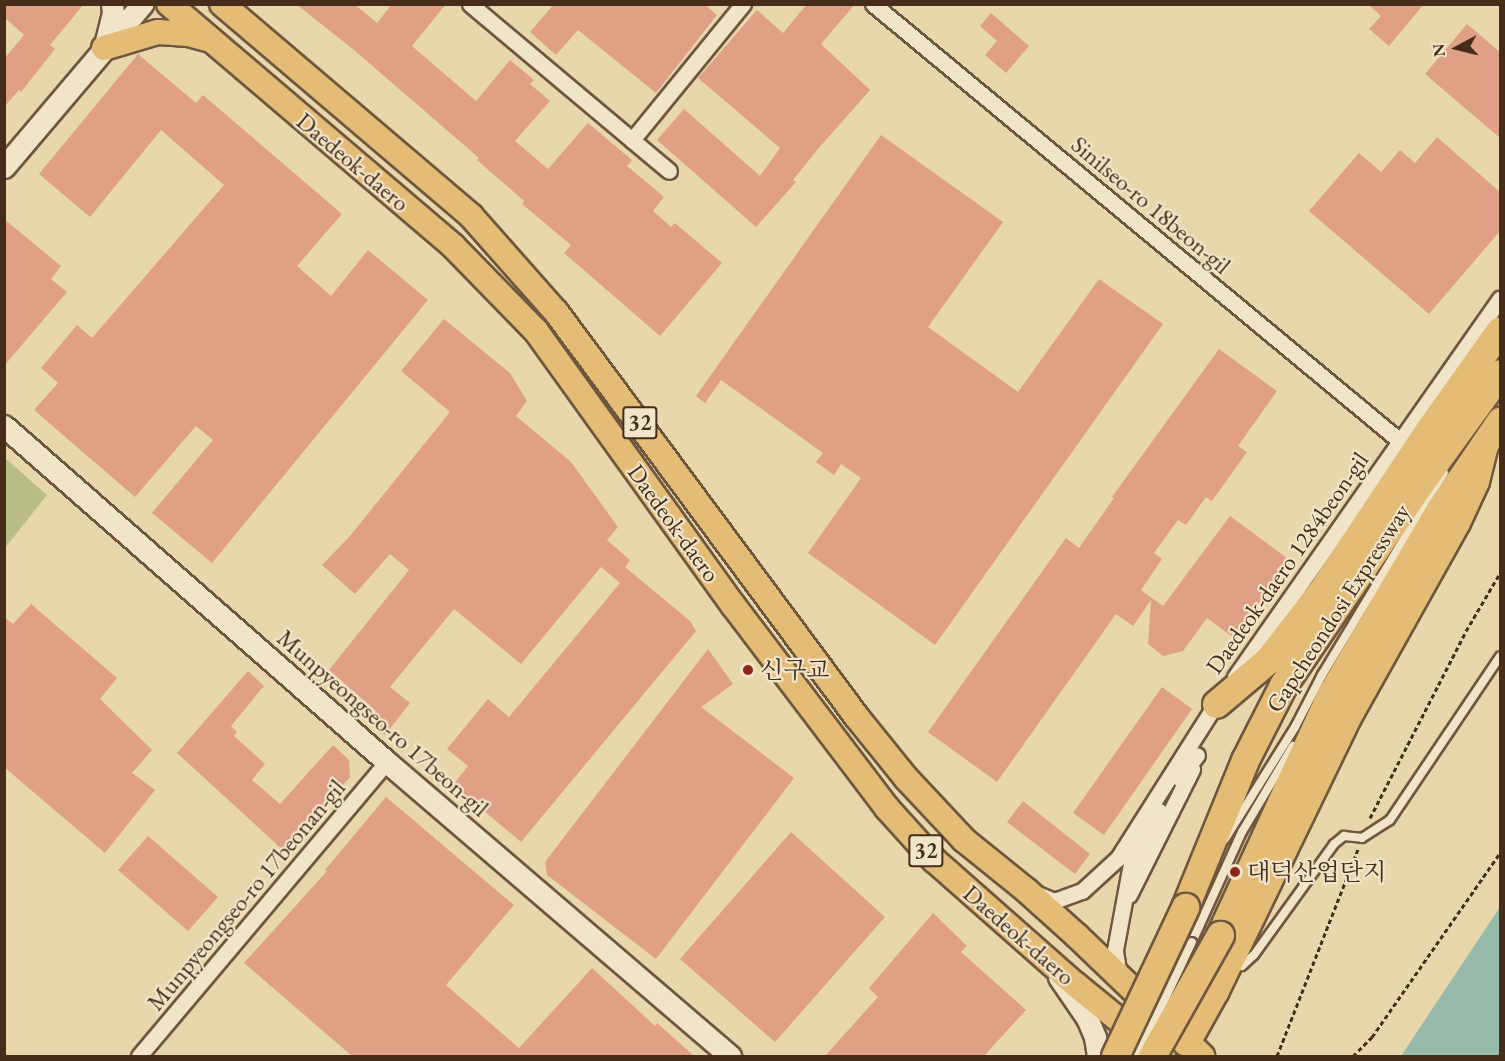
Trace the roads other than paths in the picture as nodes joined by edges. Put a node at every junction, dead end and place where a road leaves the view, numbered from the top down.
1 (112, 4) edge
2 (142, 4) edge
3 (169, 4) edge
4 (470, 4) edge
5 (743, 4) edge
6 (873, 4) edge
7 (228, 7) edge
8 (207, 39) junction
9 (104, 48) junction
10 (632, 140) junction
11 (7, 158) edge
12 (669, 171) dead end
13 (1500, 299) edge
14 (1500, 330) edge
15 (1500, 373) edge
16 (1468, 420) junction
17 (1500, 421) edge
18 (4, 426) edge
19 (1400, 441) junction
20 (1471, 446) junction
21 (1449, 465) dead end
22 (1500, 656) edge
23 (1331, 694) junction
24 (1216, 704) junction
25 (387, 762) junction
26 (1026, 890) junction
27 (1189, 897) junction
28 (1043, 954) junction
29 (1242, 966) dead end
30 (1119, 976) junction
31 (1156, 1012) junction
32 (1181, 1049) edge
33 (1140, 1052) edge
34 (139, 1056) edge
35 (730, 1056) edge
36 (1098, 1056) edge
37 (1115, 1056) edge

1 - 9 street
2 - 9 street
3 - 8 main road, Daedeok-daero / 32
4 - 10 street
5 - 10 street
6 - 19 street, Sinilseo-ro 18beon-gil
7 - 26 main road, Daedeok-daero / 32
8 - 9 main road
8 - 28 main road, Daedeok-daero / 32
9 - 11 street
10 - 12 street
13 - 19 street, Daedeok-daero 1284beon-gil
14 - 24 highway
15 - 16 highway, Gapcheondosi Expressway
16 - 20 lane
16 - 27 highway, Gapcheondosi Expressway
17 - 20 highway, Gapcheondosi Expressway
18 - 25 street, Munpyeongseo-ro 17beon-gil
19 - 24 street, Daedeok-daero 1284beon-gil
20 - 23 highway, Gapcheondosi Expressway
20 - 32 highway
21 - 27 lane
22 - 29 lane
23 - 33 lane, bridge
23 - 33 highway, Gapcheondosi Expressway, bridge
24 - 26 street, Daedeok-daero 1284beon-gil
24 - 30 street
25 - 34 street, Munpyeongseo-ro 17beonan-gil
25 - 35 street, Munpyeongseo-ro 17beon-gil
26 - 30 main road, Daedeok-daero / 32
27 - 37 highway, Gapcheondosi Expressway, bridge
28 - 33 main road, Daedeok-daero / 32
28 - 36 street
30 - 31 main road, Daedeok-daero / 32
31 - 32 main road, Daedeok-daero / 32
31 - 33 street
32 - 33 main road, Daedeok-daero / 32

